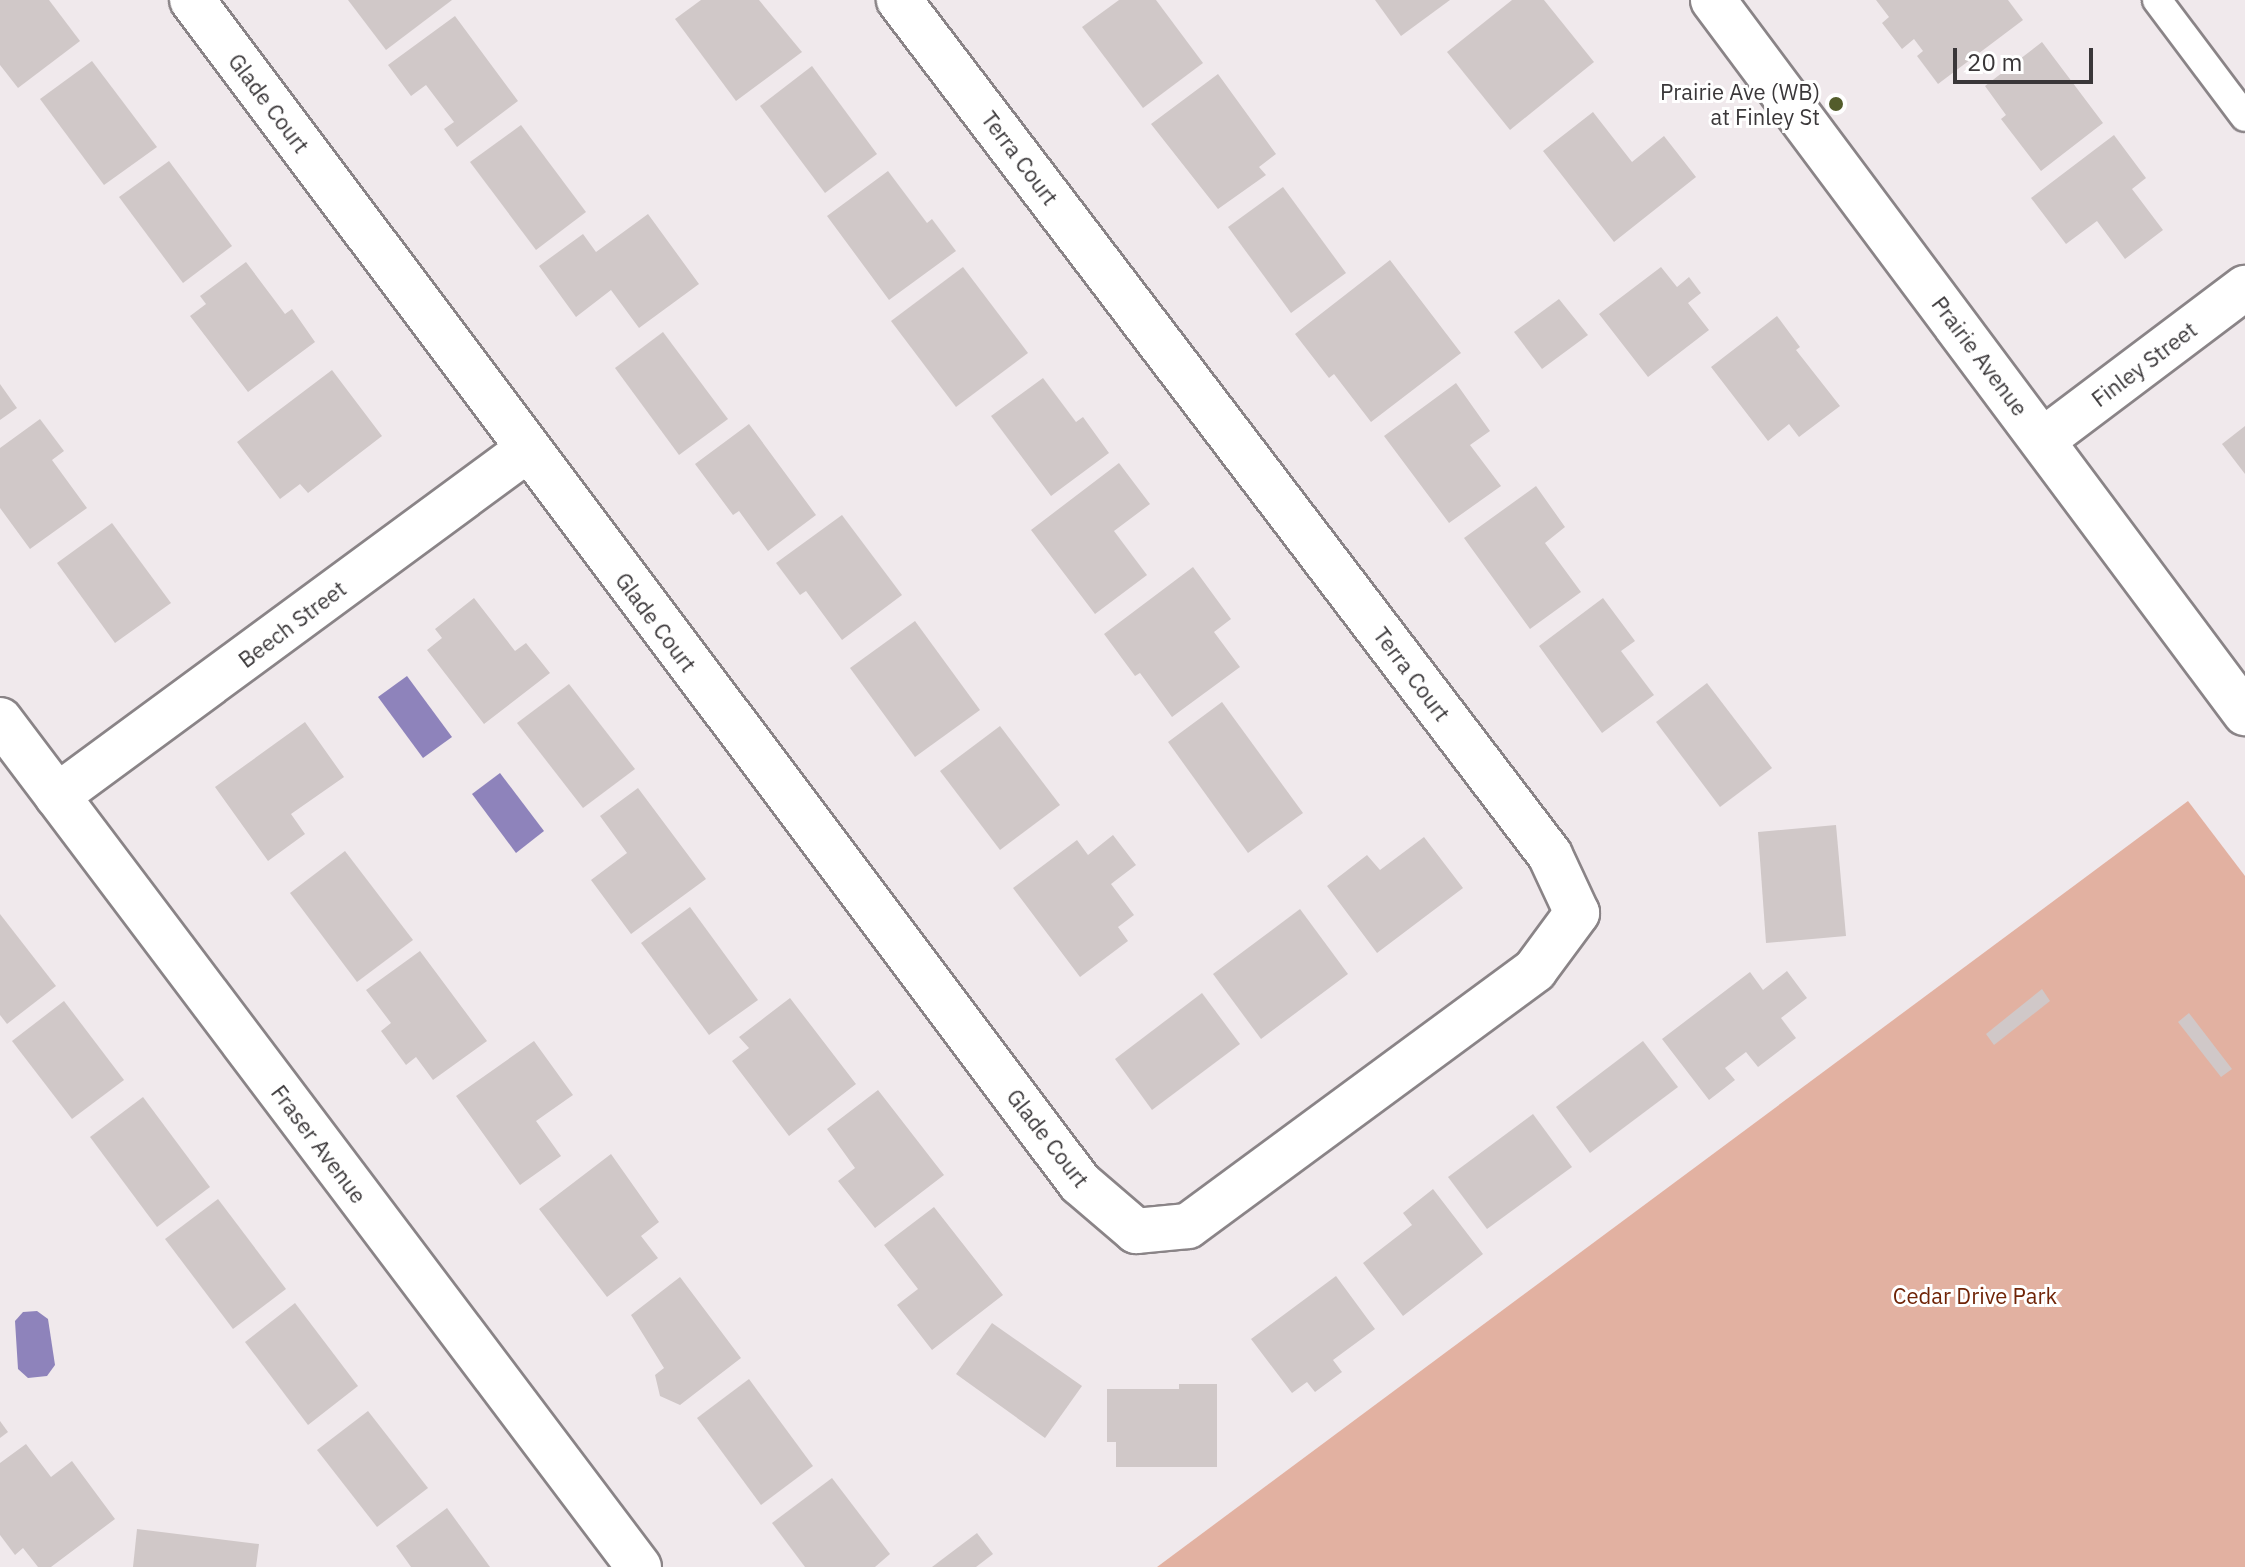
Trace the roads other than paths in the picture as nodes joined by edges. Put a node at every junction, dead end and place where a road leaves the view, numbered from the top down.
1 (192, 0) edge
2 (899, 0) edge
3 (1713, 0) edge
4 (2157, 0) edge
5 (2245, 117) edge
6 (2245, 288) edge
7 (2043, 440) junction
8 (527, 450) junction
9 (2245, 713) edge
10 (0, 720) edge
11 (57, 796) junction
12 (1136, 1231) joint
13 (639, 1567) edge

1 - 8 street, Glade Court
2 - 12 street, Terra Court
3 - 7 street, Prairie Avenue
4 - 5 lane
6 - 7 street, Finley Street
7 - 9 street, Prairie Avenue
8 - 11 street, Beech Street
8 - 12 street, Glade Court
10 - 11 street, Fraser Avenue
11 - 13 street, Fraser Avenue

